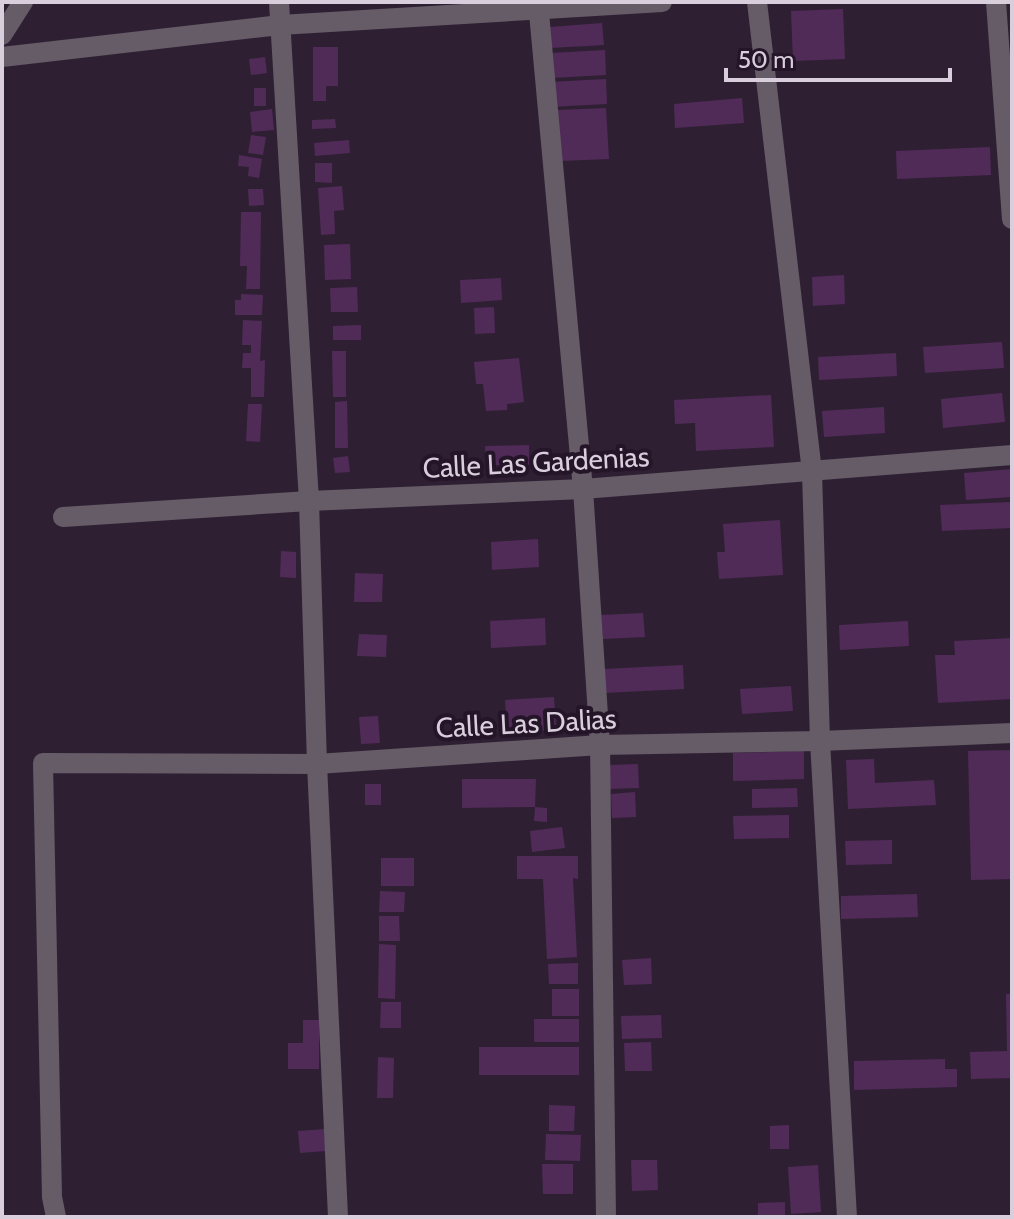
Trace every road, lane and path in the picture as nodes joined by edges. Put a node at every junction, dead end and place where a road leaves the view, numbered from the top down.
1 (23, 2) edge
2 (279, 2) edge
3 (662, 2) edge
4 (757, 2) edge
5 (996, 2) edge
6 (538, 6) edge
7 (280, 25) junction
8 (2, 35) edge
9 (2, 57) edge
10 (1012, 219) edge
11 (1012, 455) edge
12 (812, 472) junction
13 (583, 489) junction
14 (309, 501) junction
15 (63, 517) dead end
16 (1012, 733) edge
17 (820, 741) junction
18 (600, 745) junction
19 (317, 764) junction
20 (56, 1217) edge
21 (338, 1217) edge
22 (606, 1217) edge
23 (847, 1217) edge

1 - 8 street
2 - 7 street
3 - 6 street
4 - 12 street
5 - 10 street
6 - 7 street
6 - 13 street
7 - 9 street
7 - 14 street
11 - 12 street, Calle Las Gardenias
12 - 13 street, Calle Las Gardenias
12 - 17 street
13 - 14 street, Calle Las Gardenias
13 - 18 street
14 - 15 street, Calle Las Gardenias
14 - 19 street
16 - 17 street, Calle Las Dalias
17 - 18 street, Calle Las Dalias
17 - 23 street
18 - 19 street, Calle Las Dalias
18 - 22 street
19 - 20 street, Calle Las Dalias
19 - 21 street

